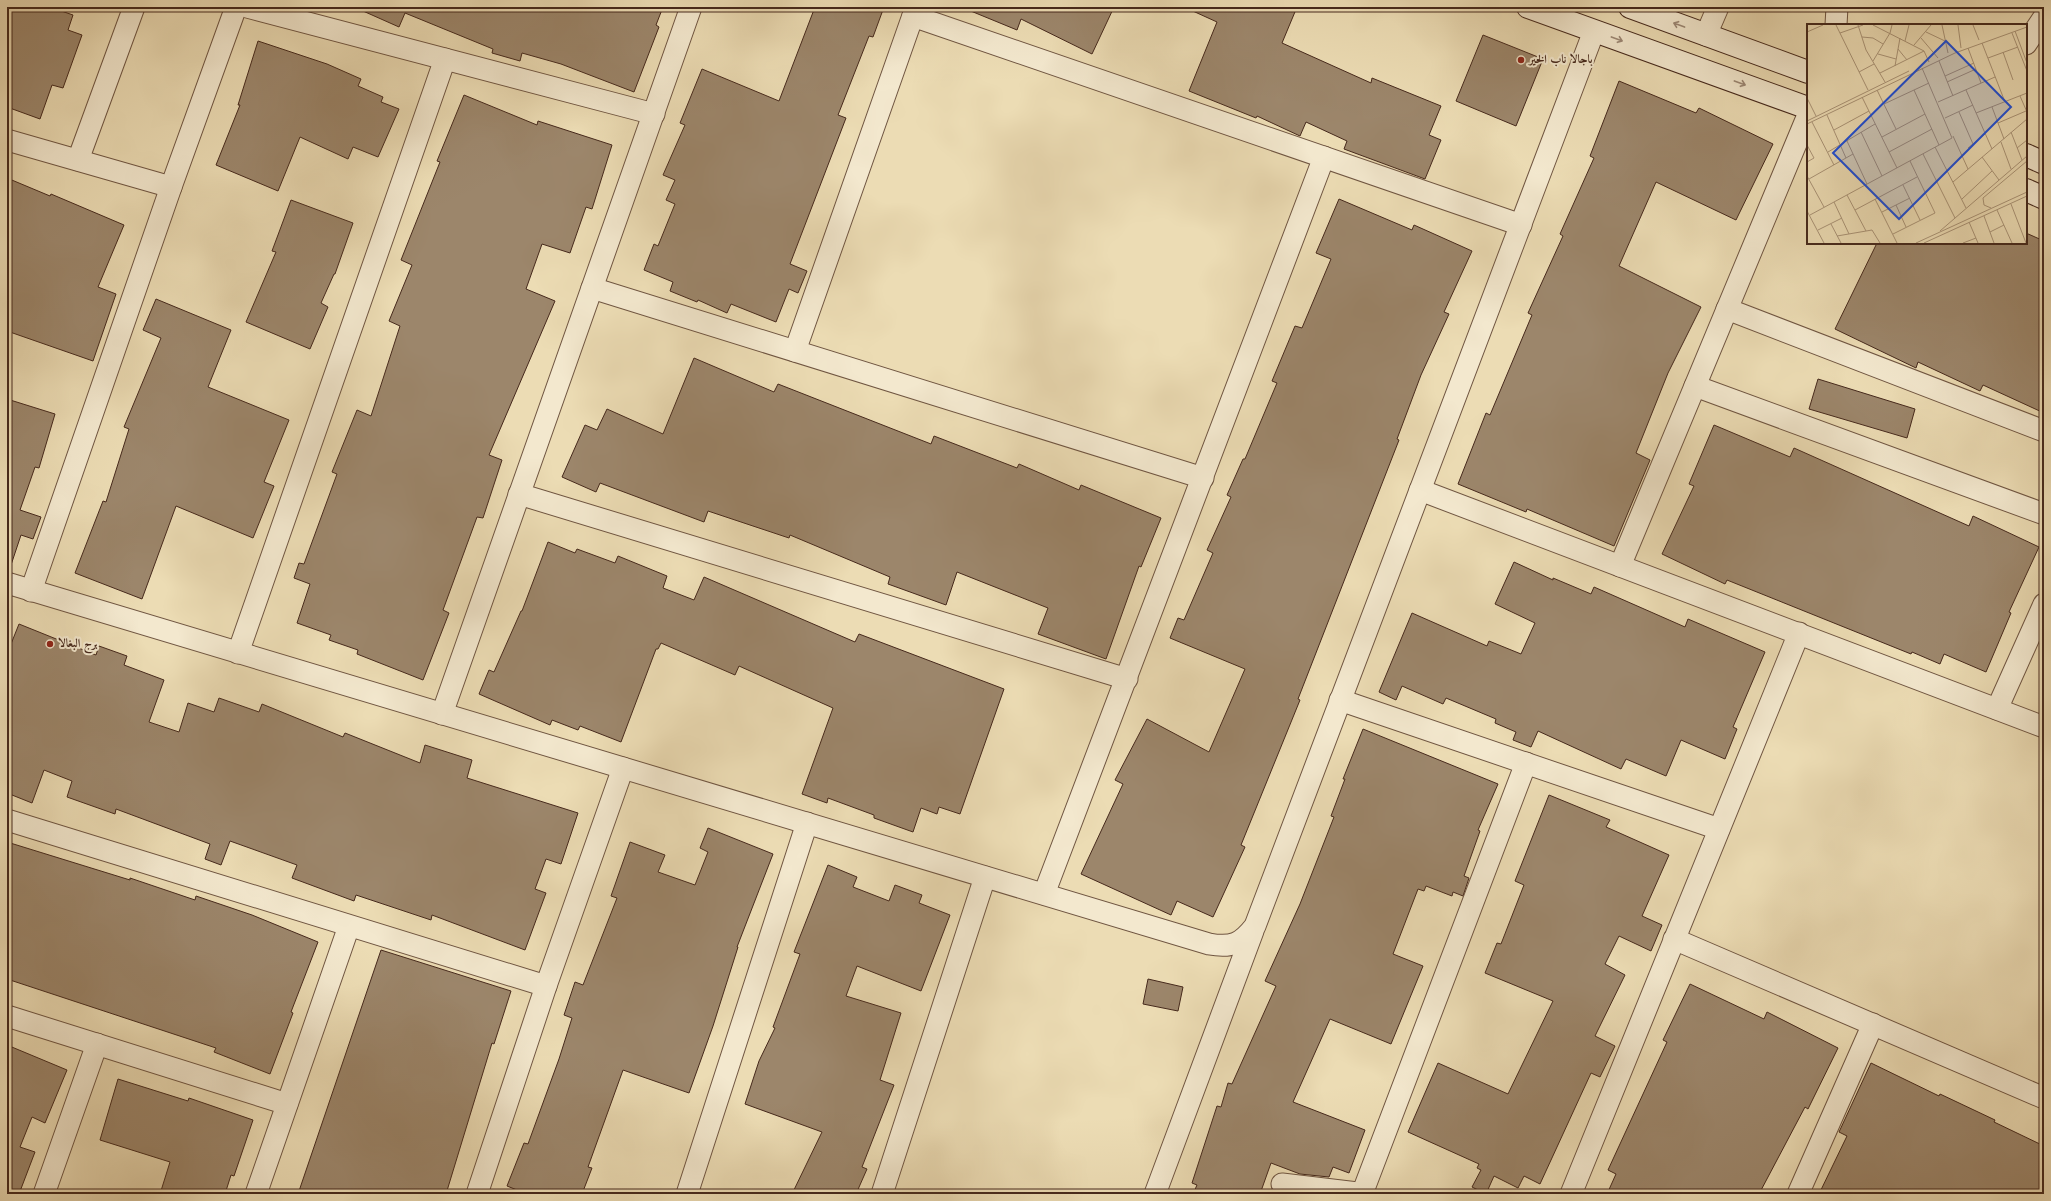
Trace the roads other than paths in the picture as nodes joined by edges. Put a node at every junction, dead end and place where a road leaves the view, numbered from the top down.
1 (134, 7) edge
2 (236, 7) edge
3 (247, 7) edge
4 (691, 7) edge
5 (1528, 7) edge
6 (1630, 7) edge
7 (1718, 7) edge
8 (1837, 7) edge
9 (914, 12) edge
10 (2044, 17) edge
11 (1836, 24) edge
12 (1594, 31) junction
13 (1706, 35) junction
14 (2027, 42) edge
15 (444, 59) junction
16 (1807, 72) edge
17 (1807, 108) edge
18 (654, 114) junction
19 (1807, 117) edge
20 (7, 140) edge
21 (2027, 155) edge
22 (1324, 157) junction
23 (78, 160) junction
24 (2044, 163) edge
25 (171, 187) junction
26 (2027, 190) edge
27 (2044, 198) edge
28 (1521, 225) junction
29 (592, 288) junction
30 (1727, 309) junction
31 (795, 351) junction
32 (1695, 386) junction
33 (2044, 431) edge
34 (1203, 478) junction
35 (1420, 490) junction
36 (519, 494) junction
37 (2044, 514) edge
38 (1620, 566) junction
39 (7, 583) edge
40 (31, 590) junction
41 (2044, 604) edge
42 (1799, 634) junction
43 (238, 652) junction
44 (1126, 679) junction
45 (1340, 700) junction
46 (1997, 710) junction
47 (442, 714) junction
48 (2044, 728) edge
49 (1526, 763) junction
50 (623, 768) junction
51 (7, 820) edge
52 (807, 823) junction
53 (1719, 829) junction
54 (985, 877) junction
55 (1044, 894) junction
56 (349, 926) junction
57 (1255, 926) junction
58 (1674, 939) junction
59 (546, 986) junction
60 (7, 1016) edge
61 (1873, 1024) junction
62 (97, 1044) junction
63 (2044, 1098) edge
64 (287, 1104) junction
65 (1282, 1184) dead end
66 (44, 1194) edge
67 (256, 1194) edge
68 (478, 1194) edge
69 (688, 1194) edge
70 (882, 1194) edge
71 (1155, 1194) edge
72 (1362, 1194) edge
73 (1366, 1194) edge
74 (1571, 1194) edge
75 (1798, 1194) edge

1 - 23 street
2 - 25 street
3 - 15 street
4 - 18 street
5 - 12 main road
13 -> 6 main road
7 - 13 street
8 - 11 street
9 - 22 street
9 - 31 street
10 - 14 street
12 -> 17 main road
12 - 28 street
13 - 16 main road
15 - 18 street
15 - 43 street
18 - 29 street
19 - 30 street
20 - 23 street
21 - 24 main road
22 - 28 street
22 - 34 street
23 - 25 street
25 - 40 street
26 - 27 main road
28 - 35 street
29 - 31 street
29 - 36 street
30 - 32 street
30 - 33 street
31 - 34 street
32 - 37 street
32 - 38 street
34 - 44 street
35 - 38 street
35 - 45 street
36 - 44 street
36 - 47 street
38 - 42 street
39 - 40 street
40 - 43 street
41 - 46 street
42 - 46 street
42 - 53 street
43 - 47 street
44 - 55 street
45 - 49 street
45 - 57 street
46 - 48 street
47 - 50 street
49 - 53 street
49 - 72 street
50 - 52 street
50 - 59 street
51 - 56 street
52 - 54 street
52 - 69 street
53 - 58 street
54 - 55 street
54 - 70 street
55 - 57 street
56 - 59 street
56 - 64 street
57 - 71 street
58 - 61 street
58 - 74 street
59 - 68 street
60 - 62 street
61 - 63 street
61 - 75 street
62 - 64 street
62 - 66 street
64 - 67 street
65 - 72 street
72 - 73 street

